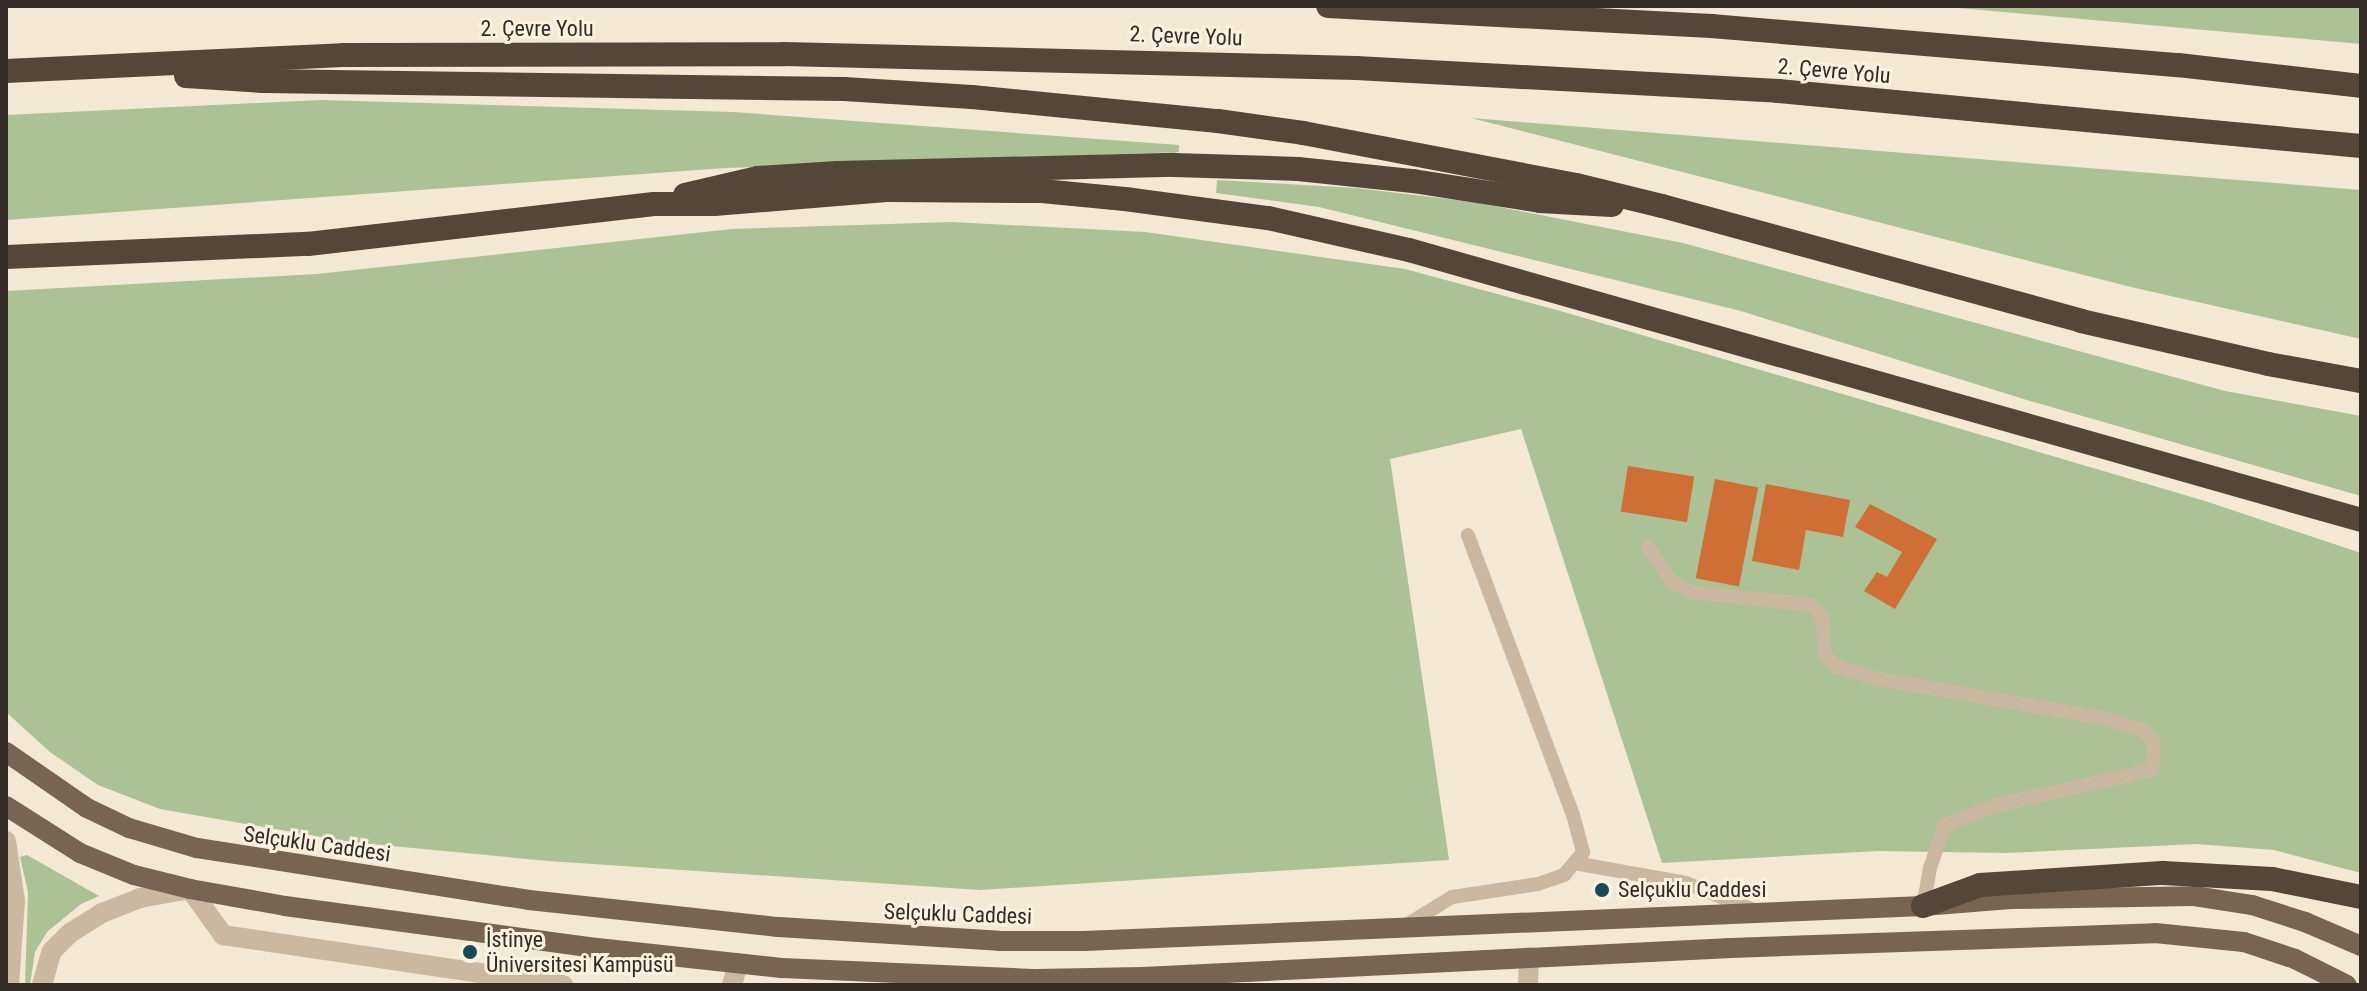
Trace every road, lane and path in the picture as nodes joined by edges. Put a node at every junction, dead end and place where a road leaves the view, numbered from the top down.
1 (1328, 6) edge
2 (92, 69) junction
3 (6, 71) edge
4 (2361, 86) edge
5 (2361, 146) edge
6 (654, 204) junction
7 (1662, 206) junction
8 (6, 257) edge
9 (2361, 381) edge
10 (2354, 519) edge
11 (1468, 535) dead end
12 (1648, 547) dead end
13 (6, 752) edge
14 (6, 806) edge
15 (6, 841) edge
16 (1574, 863) junction
17 (190, 889) junction
18 (2361, 897) edge
19 (1923, 906) junction
20 (1758, 912) junction
21 (1405, 926) junction
22 (2361, 946) edge
23 (1529, 957) junction
24 (738, 964) junction
25 (9, 985) edge
26 (42, 985) edge
27 (563, 985) edge
28 (732, 985) edge
29 (1528, 985) edge
30 (2347, 985) edge

1 - 4 highway, 2. Çevre Yolu
2 - 3 highway, 2. Çevre Yolu
2 - 5 highway, 2. Çevre Yolu
2 - 7 highway
6 - 7 highway
6 - 8 highway
6 - 10 highway
7 - 9 highway
11 - 16 lane
12 - 19 lane
13 - 21 main road, Selçuklu Caddesi
14 - 17 main road
15 - 25 street
16 - 20 lane
16 - 21 lane
17 - 24 main road
17 - 26 street
17 - 27 street
18 - 19 highway
19 - 20 main road, Selçuklu Caddesi
19 - 22 main road, Selçuklu Caddesi
20 - 21 main road, Selçuklu Caddesi
23 - 24 main road
23 - 29 street
23 - 30 main road
24 - 28 street

